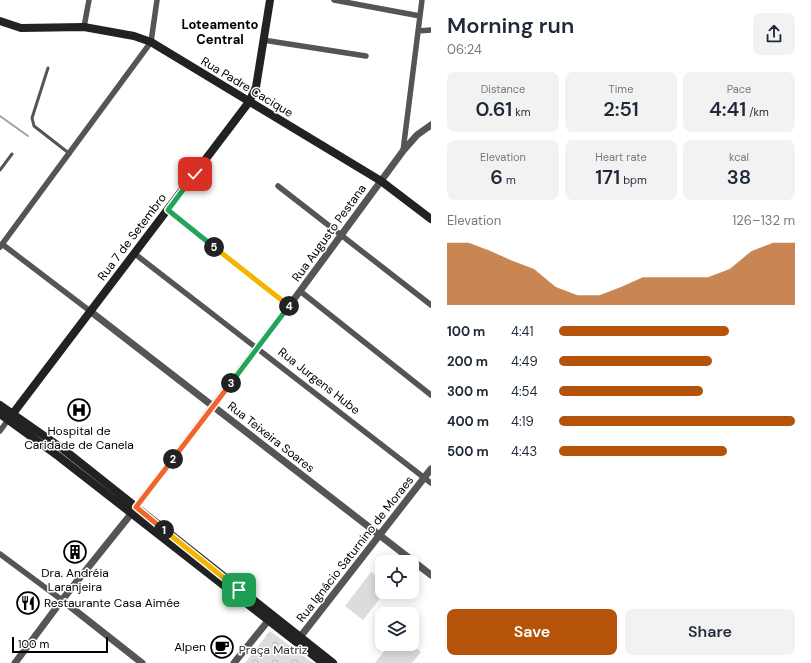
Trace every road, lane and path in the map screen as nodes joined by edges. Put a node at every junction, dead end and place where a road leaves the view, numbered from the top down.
1 (89, 0) edge
2 (157, 0) edge
3 (270, 0) edge
4 (334, 0) edge
5 (422, 0) edge
6 (420, 16) junction
7 (0, 21) edge
8 (84, 27) junction
9 (431, 30) edge
10 (418, 31) junction
11 (263, 40) junction
12 (151, 42) junction
13 (366, 56) dead end
14 (48, 68) dead end
15 (249, 102) junction
16 (429, 128) edge
17 (403, 151) junction
18 (12, 154) dead end
19 (70, 154) junction
20 (0, 170) edge
21 (381, 181) junction
22 (278, 186) dead end
23 (168, 210) junction
24 (431, 219) edge
25 (341, 235) junction
26 (1, 245) edge
27 (135, 254) junction
28 (300, 292) junction
29 (289, 306) junction
30 (431, 306) edge
31 (90, 311) junction
32 (258, 348) junction
33 (431, 395) edge
34 (0, 404) edge
35 (213, 406) junction
36 (0, 414) edge
37 (11, 417) junction
38 (0, 431) edge
39 (431, 469) edge
40 (424, 478) junction
41 (431, 483) edge
42 (134, 510) junction
43 (380, 535) junction
44 (0, 554) edge
45 (431, 575) edge
46 (62, 600) junction
47 (270, 618) junction
48 (299, 640) junction
49 (15, 663) edge
50 (142, 663) edge
51 (234, 663) edge
52 (330, 663) edge

1 - 8 street
2 - 12 street
3 - 11 main road, Rua 7 de Setembro
4 - 6 street
5 - 6 street
6 - 10 street
7 - 8 main road, Rua Padre Cacique
8 - 12 main road, Rua Padre Cacique
9 - 10 street
10 - 17 street
11 - 13 street
11 - 15 main road, Rua 7 de Setembro
12 - 15 main road, Rua Padre Cacique
12 - 19 street
14 - 19 lane
15 - 21 main road, Rua Padre Cacique
15 - 23 main road, Rua 7 de Setembro
16 - 17 street, Rua Augusto Pestana
17 - 21 street, Rua Augusto Pestana
18 - 20 lane
19 - 26 street
21 - 24 main road, Rua Padre Cacique
21 - 25 street, Rua Augusto Pestana
22 - 25 street
23 - 27 main road, Rua 7 de Setembro
23 - 29 street
25 - 28 street, Rua Augusto Pestana
25 - 30 street
26 - 31 street, Rua Teixeira Soares
27 - 31 main road, Rua 7 de Setembro
27 - 32 street, Rua Jurgens Hube
28 - 29 street, Rua Augusto Pestana
28 - 33 street
29 - 32 street, Rua Augusto Pestana
31 - 35 street, Rua Teixeira Soares
31 - 37 main road, Rua 7 de Setembro
32 - 35 street, Rua Augusto Pestana
32 - 40 street, Rua Jurgens Hube
34 - 37 main road
35 - 42 street, Rua Augusto Pestana
35 - 43 street, Rua Teixeira Soares
36 - 37 main road
37 - 38 street, Rua 7 de Setembro
37 - 42 main road
39 - 40 street, Rua Ignácio Saturnino de Moraes
40 - 41 street, Rua Jurgens Hube
40 - 43 street, Rua Ignácio Saturnino de Moraes
42 - 46 street, Rua Augusto Pestana
42 - 47 main road
43 - 45 street, Rua Teixeira Soares
43 - 48 street, Rua Ignácio Saturnino de Moraes
44 - 46 street
46 - 49 street, Rua Augusto Pestana
46 - 50 street
47 - 48 main road
47 - 51 street
48 - 52 main road

